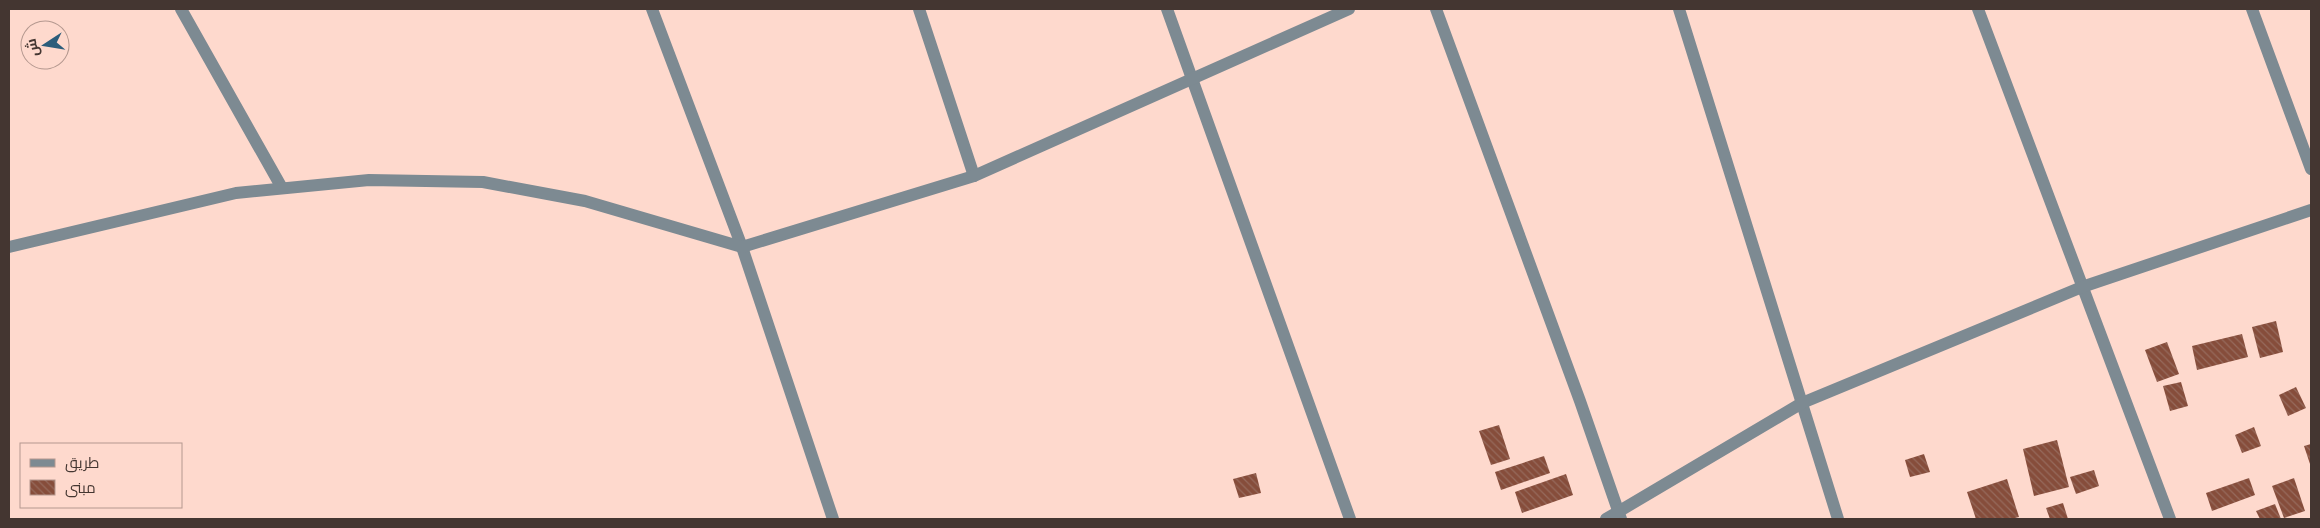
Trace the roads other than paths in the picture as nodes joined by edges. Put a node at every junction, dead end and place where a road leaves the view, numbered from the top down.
1 (181, 9) edge
2 (652, 9) edge
3 (919, 9) edge
4 (1167, 9) edge
5 (1350, 9) edge
6 (1436, 9) edge
7 (1679, 9) edge
8 (1978, 9) edge
9 (2252, 9) edge
10 (1192, 80) junction
11 (2311, 169) edge
12 (974, 176) junction
13 (282, 188) junction
14 (2311, 210) edge
15 (9, 247) edge
16 (742, 247) junction
17 (2082, 287) junction
18 (1802, 403) junction
19 (1619, 515) edge
20 (833, 519) edge
21 (1350, 519) edge
22 (1606, 519) edge
23 (1838, 519) edge
24 (2170, 519) edge

1 - 13 street
2 - 16 street
3 - 12 street
4 - 10 street
5 - 10 street
6 - 19 street
7 - 18 street
8 - 17 street
9 - 11 street
10 - 12 street
10 - 21 street
12 - 16 street
13 - 15 street
13 - 16 street
14 - 17 street
16 - 20 street
17 - 18 street
17 - 24 street
18 - 19 street
18 - 23 street
19 - 22 street

